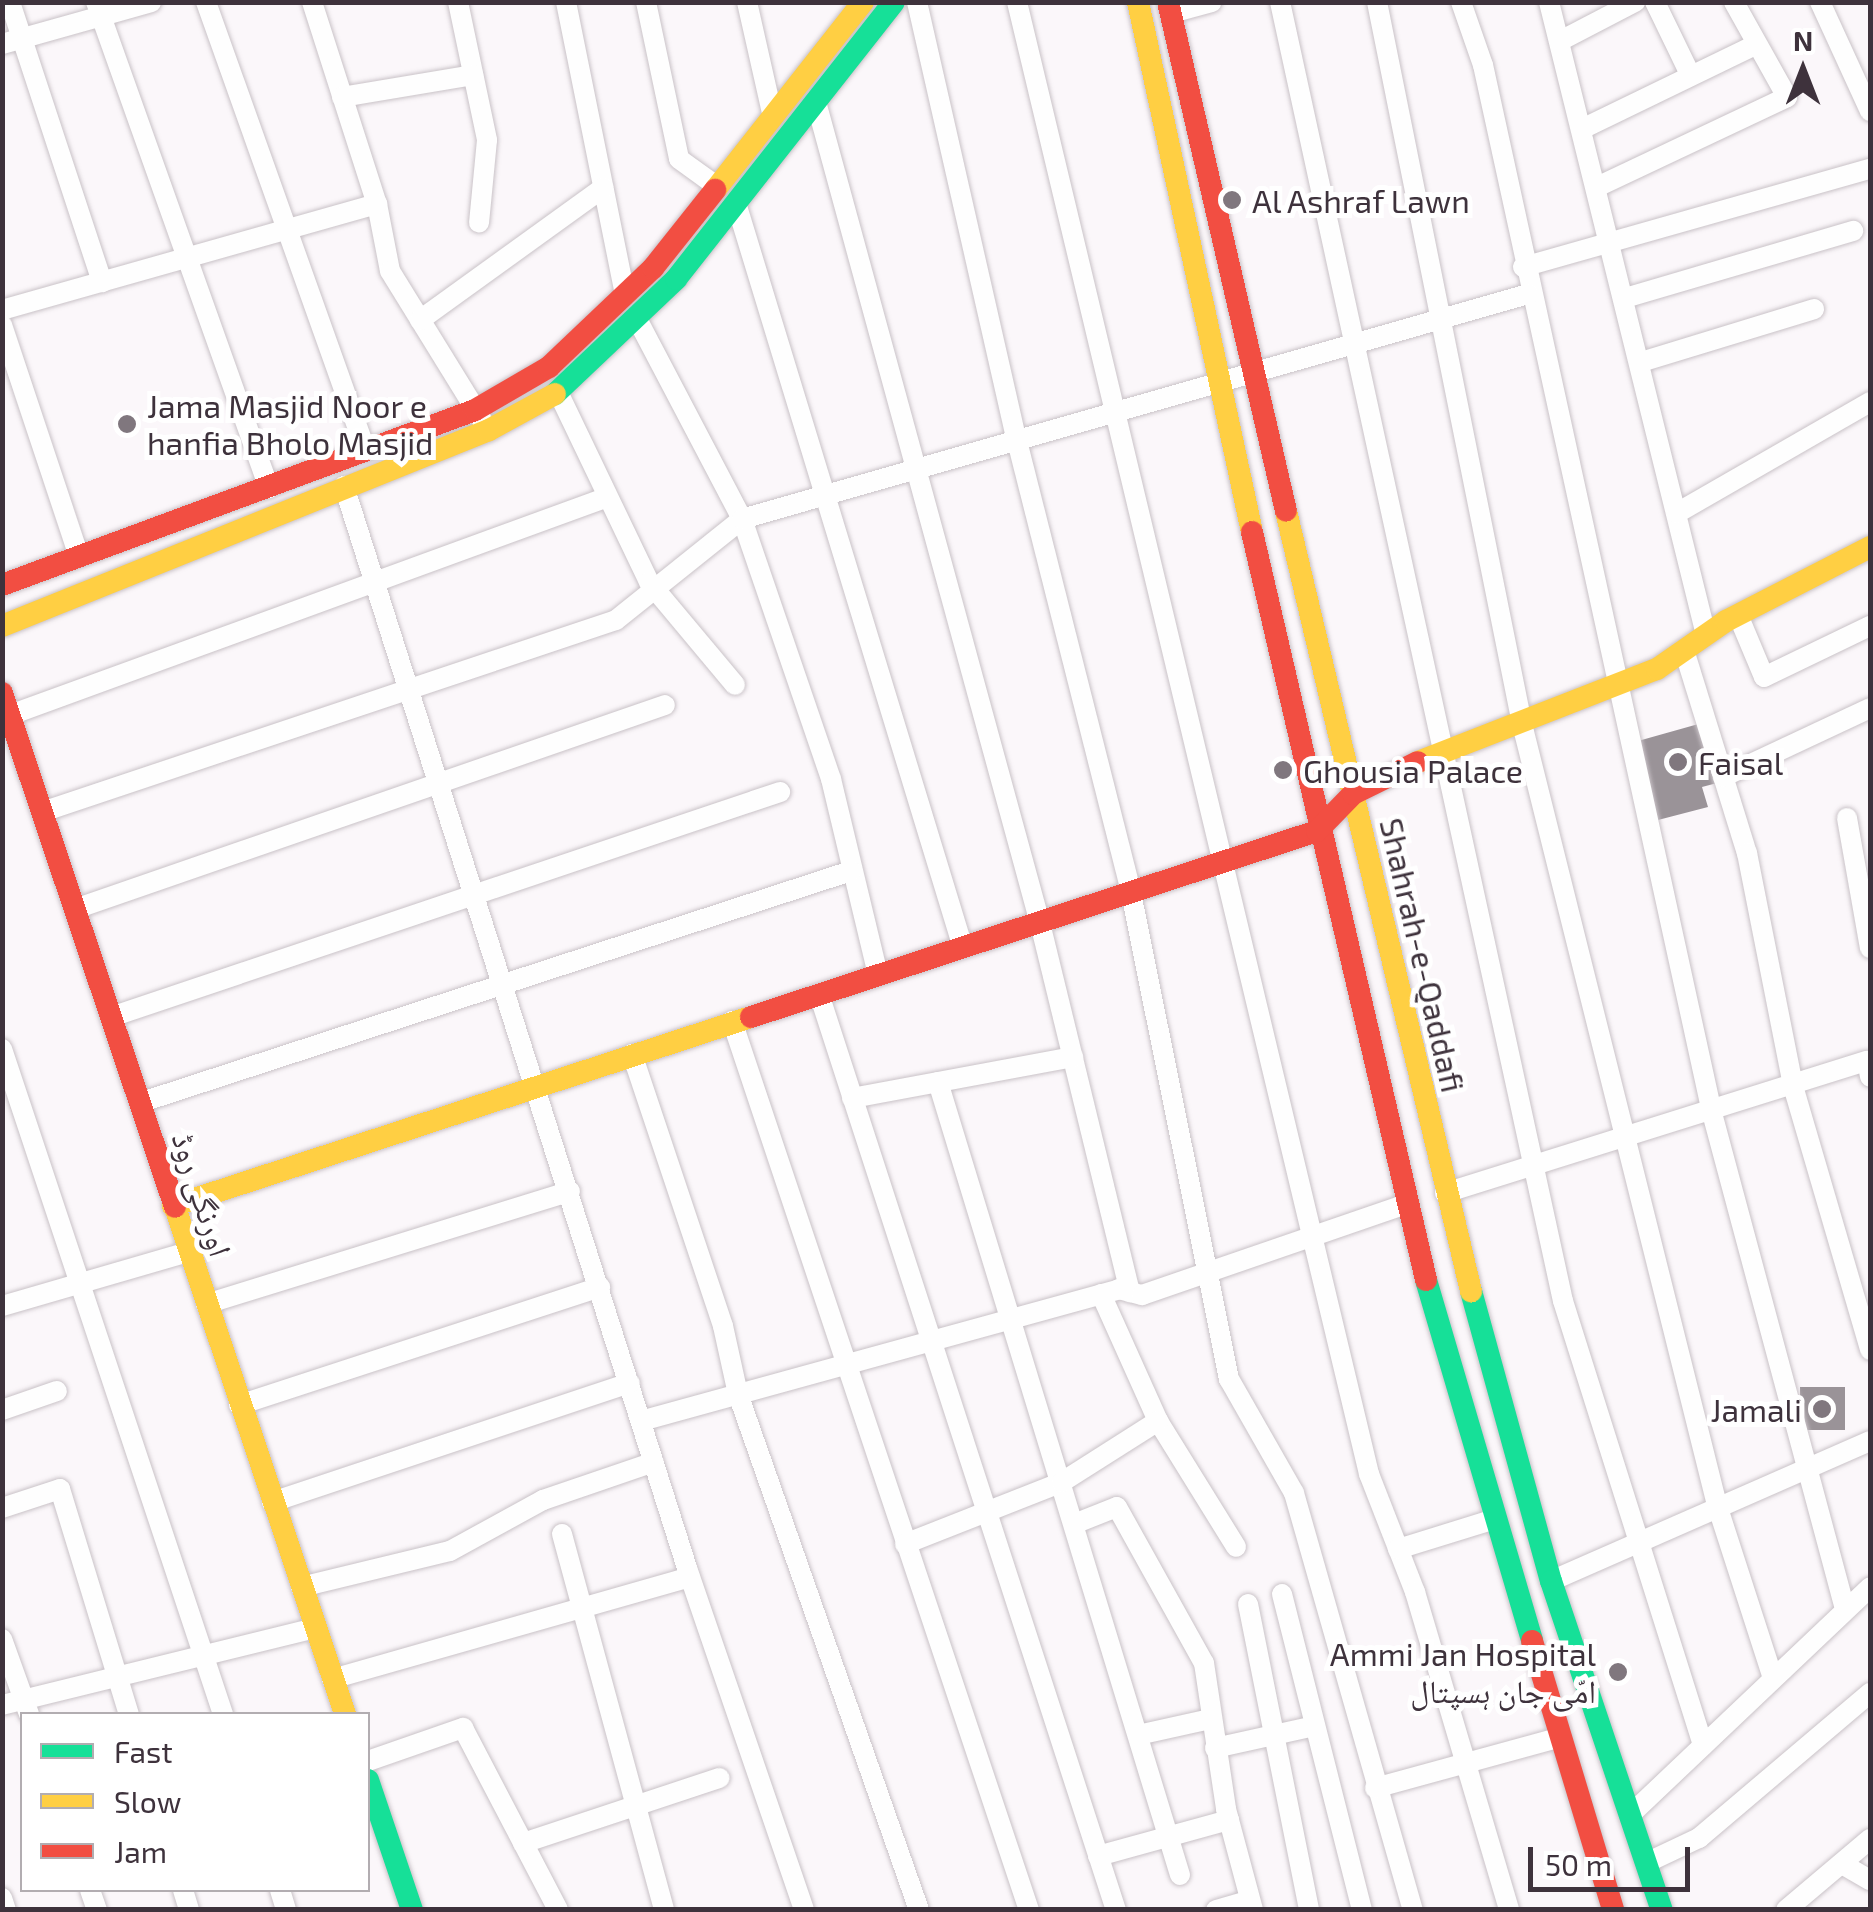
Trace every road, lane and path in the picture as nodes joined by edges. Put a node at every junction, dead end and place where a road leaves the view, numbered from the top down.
1 (10, 2) edge
2 (150, 2) edge
3 (206, 2) edge
4 (312, 2) edge
5 (458, 2) edge
6 (566, 2) edge
7 (646, 2) edge
8 (746, 2) edge
9 (835, 2) edge
10 (863, 2) edge
11 (894, 2) edge
12 (918, 2) edge
13 (1017, 2) edge
14 (1138, 2) edge
15 (1212, 2) edge
16 (1280, 2) edge
17 (1377, 2) edge
18 (1462, 2) edge
19 (1549, 2) edge
20 (1636, 2) edge
21 (1655, 2) edge
22 (1734, 2) edge
23 (1820, 2) edge
24 (1170, 8) edge
25 (98, 10) edge
26 (841, 31) junction
27 (1560, 40) junction
28 (12, 42) edge
29 (1757, 44) junction
30 (473, 75) junction
31 (1690, 76) junction
32 (342, 97) junction
33 (816, 102) junction
34 (1870, 112) edge
35 (772, 117) junction
36 (1584, 128) junction
37 (1870, 169) edge
38 (1599, 186) junction
39 (718, 187) junction
40 (603, 188) junction
41 (736, 203) junction
42 (377, 204) junction
43 (479, 223) dead end
44 (282, 230) junction
45 (1853, 231) dead end
46 (1612, 242) junction
47 (183, 259) junction
48 (1523, 267) junction
49 (102, 282) junction
50 (1528, 294) junction
51 (625, 295) junction
52 (1626, 298) junction
53 (1814, 309) dead end
54 (2, 310) edge
55 (636, 317) junction
56 (420, 320) junction
57 (1445, 320) junction
58 (2, 325) edge
59 (1354, 349) junction
60 (1641, 362) junction
61 (1254, 374) junction
62 (1220, 383) junction
63 (558, 392) junction
64 (1870, 402) edge
65 (475, 410) junction
66 (1113, 413) junction
67 (488, 430) junction
68 (1016, 441) junction
69 (366, 451) junction
70 (916, 470) junction
71 (344, 486) junction
72 (269, 488) junction
73 (608, 496) junction
74 (825, 496) junction
75 (1677, 513) junction
76 (742, 520) junction
77 (1870, 548) edge
78 (79, 558) junction
79 (375, 582) junction
80 (2, 585) edge
81 (657, 591) junction
82 (1738, 615) junction
83 (2, 626) edge
84 (1870, 626) edge
85 (1706, 634) junction
86 (1684, 650) junction
87 (734, 685) dead end
88 (1616, 685) junction
89 (410, 689) junction
90 (6, 704) edge
91 (664, 705) dead end
92 (1870, 708) edge
93 (1522, 724) junction
94 (1440, 750) junction
95 (1723, 776) junction
96 (440, 783) junction
97 (780, 792) dead end
98 (1353, 794) junction
99 (42, 812) junction
100 (1847, 818) dead end
101 (1317, 831) junction
102 (1219, 864) junction
103 (851, 871) junction
104 (1131, 892) junction
105 (476, 894) junction
106 (1866, 901) edge
107 (74, 909) junction
108 (1040, 922) junction
109 (963, 948) junction
110 (1870, 948) edge
111 (878, 975) junction
112 (505, 984) junction
113 (819, 994) junction
114 (110, 1018) junction
115 (732, 1022) junction
116 (2, 1049) edge
117 (632, 1054) junction
118 (1073, 1057) junction
119 (1869, 1066) edge
120 (938, 1082) junction
121 (537, 1084) junction
122 (1792, 1086) junction
123 (852, 1098) junction
124 (139, 1103) junction
125 (13, 1113) edge
126 (1712, 1114) junction
127 (1622, 1142) junction
128 (1533, 1166) junction
129 (570, 1190) junction
130 (1444, 1193) junction
131 (1407, 1204) junction
132 (173, 1206) junction
133 (1310, 1236) junction
134 (188, 1252) junction
135 (1207, 1271) junction
136 (79, 1283) junction
137 (600, 1286) junction
138 (1130, 1292) junction
139 (1101, 1294) junction
140 (206, 1304) junction
141 (3, 1305) edge
142 (1012, 1318) junction
143 (929, 1342) junction
144 (1870, 1350) edge
145 (846, 1364) junction
146 (630, 1383) junction
147 (57, 1391) dead end
148 (738, 1394) junction
149 (239, 1405) junction
150 (2, 1410) edge
151 (642, 1420) junction
152 (1158, 1420) junction
153 (1870, 1441) edge
154 (654, 1462) junction
155 (1804, 1464) junction
156 (1062, 1482) junction
157 (272, 1502) junction
158 (1717, 1505) junction
159 (2, 1508) edge
160 (985, 1512) junction
161 (1495, 1519) junction
162 (1074, 1524) junction
163 (562, 1534) dead end
164 (1634, 1543) junction
165 (905, 1544) junction
166 (1236, 1547) dead end
167 (1398, 1549) junction
168 (690, 1577) junction
169 (1551, 1582) junction
170 (301, 1587) junction
171 (1870, 1587) edge
172 (1282, 1594) dead end
173 (1248, 1604) dead end
174 (583, 1608) junction
175 (1845, 1609) junction
176 (315, 1628) junction
177 (2, 1639) edge
178 (203, 1656) junction
179 (118, 1677) junction
180 (1774, 1678) junction
181 (332, 1679) junction
182 (1870, 1693) edge
183 (2, 1705) edge
184 (26, 1707) edge
185 (128, 1712) edge
186 (222, 1712) edge
187 (344, 1712) edge
188 (1210, 1719) junction
189 (1315, 1726) junction
190 (1138, 1736) junction
191 (1272, 1736) junction
192 (1561, 1737) junction
193 (1704, 1745) junction
194 (1215, 1748) junction
195 (370, 1759) edge
196 (1466, 1763) junction
197 (720, 1778) dead end
198 (370, 1786) edge
199 (1374, 1788) junction
200 (640, 1804) junction
201 (1630, 1816) junction
202 (1229, 1820) junction
203 (1168, 1837) junction
204 (1870, 1839) edge
205 (523, 1842) junction
206 (1098, 1856) junction
207 (1646, 1862) junction
208 (1842, 1864) junction
209 (1180, 1875) dead end
210 (1870, 1880) edge
211 (2, 1898) edge
212 (800, 1902) edge
213 (1252, 1905) edge
214 (6, 1910) edge
215 (412, 1910) edge
216 (558, 1910) edge
217 (664, 1910) edge
218 (918, 1910) edge
219 (1030, 1910) edge
220 (1116, 1910) edge
221 (1216, 1910) edge
222 (1309, 1910) edge
223 (1362, 1910) edge
224 (1413, 1910) edge
225 (1509, 1910) edge
226 (1613, 1910) edge
227 (1662, 1910) edge
228 (1786, 1910) edge

1 - 28 street
2 - 25 street
3 - 44 street
4 - 32 street
5 - 30 street
6 - 40 street
7 - 39 street
8 - 35 street
9 - 26 street
10 - 26 main road
11 - 33 main road
12 - 68 street
13 - 66 street
14 - 62 main road
15 - 24 street
16 - 59 street
17 - 57 street
18 - 48 street
19 - 27 street
20 - 27 street
21 - 31 street
22 - 29 street
23 - 34 street
24 - 61 main road, Shahrah-e-Qaddafi
25 - 28 street
25 - 47 street
26 - 35 main road
27 - 36 street
28 - 49 street
29 - 31 street
29 - 38 street
30 - 32 street
30 - 43 street
31 - 36 street
32 - 42 street
33 - 41 main road
33 - 70 street
35 - 39 main road
36 - 38 street
37 - 46 street
38 - 46 street
39 - 51 main road
40 - 51 street
40 - 56 street
41 - 55 main road
41 - 74 street
42 - 44 street
42 - 56 street
44 - 47 street
44 - 69 street
45 - 52 street
46 - 48 street
46 - 52 street
47 - 49 street
47 - 72 street
48 - 50 street
49 - 54 street
50 - 57 street
50 - 88 street
51 - 65 main road
52 - 60 street
53 - 60 street
55 - 63 main road
55 - 76 street
56 - 65 street
57 - 59 street
57 - 93 street
58 - 78 street
59 - 61 street
59 - 94 street
60 - 75 street
61 - 62 street
61 - 98 main road, Shahrah-e-Qaddafi
62 - 66 street
62 - 101 main road
63 - 67 main road
63 - 73 street
64 - 75 street
65 - 67 street
65 - 69 main road
66 - 68 street
66 - 102 street
67 - 71 main road
68 - 70 street
68 - 104 street
69 - 72 main road
70 - 74 street
70 - 108 street
71 - 79 street
71 - 83 main road
72 - 78 main road
73 - 79 street
73 - 81 street
74 - 76 street
74 - 109 street
75 - 85 street
76 - 81 street
76 - 103 street
77 - 82 main road
78 - 80 main road
79 - 89 street
79 - 90 street
81 - 87 street
81 - 89 street
82 - 84 street
82 - 85 main road
85 - 86 main road
86 - 88 main road
86 - 95 street
88 - 93 main road
88 - 126 street
89 - 96 street
89 - 99 street
90 - 99 main road, اورنگی روڈ
91 - 96 street
92 - 95 street
93 - 94 main road
93 - 127 street
94 - 98 main road
94 - 128 street
95 - 122 street
96 - 105 street
96 - 107 street
97 - 105 street
98 - 101 main road
98 - 130 main road, Shahrah-e-Qaddafi
99 - 107 main road, اورنگی روڈ
100 - 106 street
101 - 102 main road
101 - 131 main road
102 - 104 main road
102 - 133 street
103 - 111 street
103 - 112 street
104 - 108 main road
104 - 135 street
105 - 112 street
105 - 114 street
106 - 110 street
107 - 114 main road, اورنگی روڈ
108 - 109 main road
108 - 118 street
109 - 111 main road
111 - 113 main road
112 - 121 street
112 - 124 street
113 - 115 main road
113 - 123 street
114 - 124 main road, اورنگی روڈ
115 - 117 main road
115 - 145 street
116 - 125 street
117 - 121 main road
117 - 148 street
118 - 120 street
118 - 138 street
119 - 122 street
120 - 123 street
120 - 142 street
121 - 129 street
121 - 132 main road
122 - 126 street
122 - 144 street
123 - 143 street
124 - 132 main road, اورنگی روڈ
125 - 136 street
126 - 127 street
126 - 155 street
127 - 128 street
127 - 158 street
128 - 130 street
128 - 164 street
129 - 137 street
129 - 140 street
130 - 169 main road, Shahrah-e-Qaddafi
131 - 133 street
131 - 161 main road
132 - 134 main road, اورنگی روڈ
133 - 135 street
133 - 167 street
134 - 136 street
134 - 140 main road, اورنگی روڈ
135 - 138 street
135 - 199 street
136 - 141 street
136 - 178 street
137 - 146 street
137 - 149 street
138 - 139 street
139 - 142 street
139 - 152 street
140 - 149 main road, اورنگی روڈ
142 - 143 street
142 - 156 street
143 - 145 street
143 - 160 street
145 - 148 street
145 - 165 street
146 - 151 street
146 - 157 street
147 - 150 street
148 - 151 street
148 - 218 street
149 - 157 main road, اورنگی روڈ
151 - 154 street
152 - 156 street
152 - 166 street
153 - 155 street
154 - 168 street
154 - 170 street
155 - 158 street
155 - 175 street
156 - 160 street
156 - 162 street
157 - 170 main road, اورنگی روڈ
158 - 164 street
158 - 180 street
159 - 179 street
160 - 165 street
160 - 206 street
161 - 167 street
161 - 192 main road
162 - 188 street
162 - 190 street
163 - 174 street
164 - 169 street
164 - 193 street
165 - 219 street
167 - 196 street
168 - 174 street
168 - 212 street
169 - 201 main road, Shahrah-e-Qaddafi
170 - 176 main road, اورنگی روڈ
171 - 175 street
172 - 189 street
173 - 191 street
174 - 181 street
174 - 200 street
175 - 180 street
176 - 178 street
176 - 181 main road, اورنگی روڈ
177 - 184 street
178 - 179 street
178 - 186 street
179 - 184 street
179 - 185 street
180 - 193 street
181 - 187 main road, اورنگی روڈ
182 - 207 street
183 - 184 street
188 - 190 street
188 - 194 street
189 - 191 street
189 - 223 street
190 - 203 street
191 - 194 street
191 - 222 street
192 - 196 street
192 - 226 main road
193 - 201 street
194 - 202 street
195 - 205 street
196 - 199 street
196 - 225 street
197 - 200 street
198 - 215 main road
199 - 224 street
200 - 205 street
200 - 217 street
201 - 207 main road, Shahrah-e-Qaddafi
202 - 203 street
202 - 213 street
203 - 206 street
203 - 209 street
204 - 208 street
205 - 216 street
206 - 220 street
207 - 227 main road, Shahrah-e-Qaddafi
208 - 210 street
208 - 228 street
211 - 214 street
213 - 221 street

